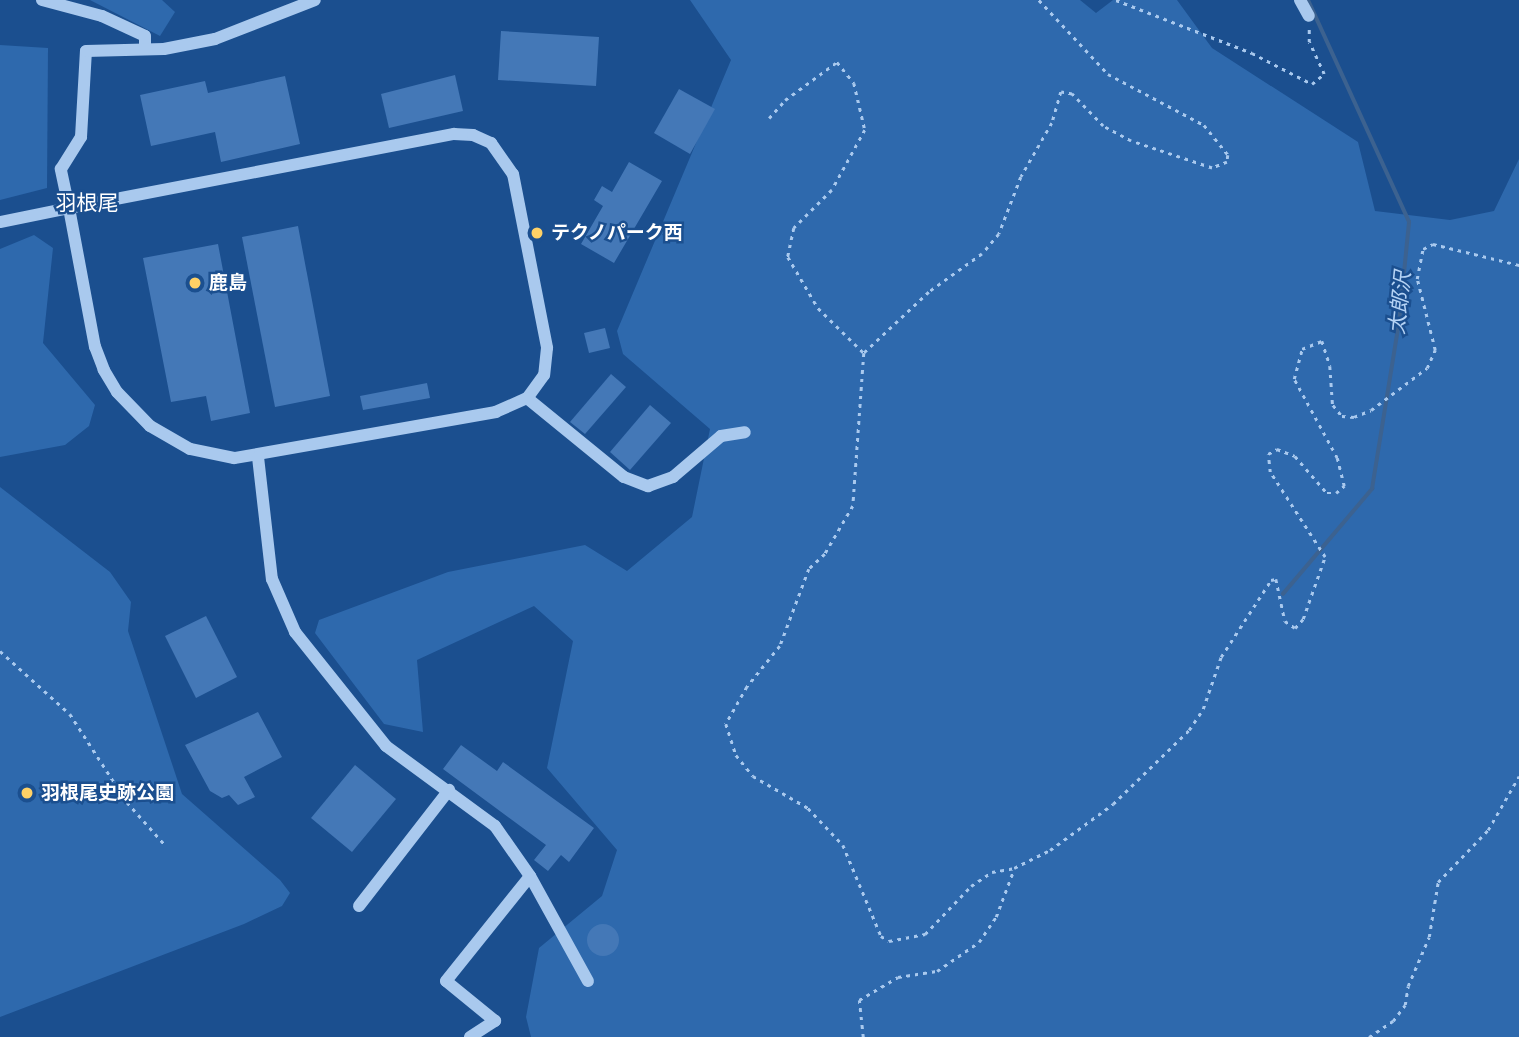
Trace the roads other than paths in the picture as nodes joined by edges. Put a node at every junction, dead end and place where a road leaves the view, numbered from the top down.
1 (42, 0) edge
2 (315, 0) edge
3 (1300, 0) edge
4 (1309, 16) road end
5 (145, 49) junction
6 (69, 208) junction
7 (0, 222) edge
8 (527, 398) junction
9 (745, 432) dead end
10 (257, 457) junction
11 (449, 790) junction
12 (530, 876) junction
13 (359, 906) dead end
14 (588, 981) dead end
15 (470, 1037) edge

1 - 5 street
2 - 5 street
3 - 4 street
5 - 6 street
6 - 7 street
6 - 8 street
6 - 10 street
8 - 9 street
8 - 10 street
10 - 11 street
11 - 12 street
11 - 13 street
12 - 14 street
12 - 15 street

